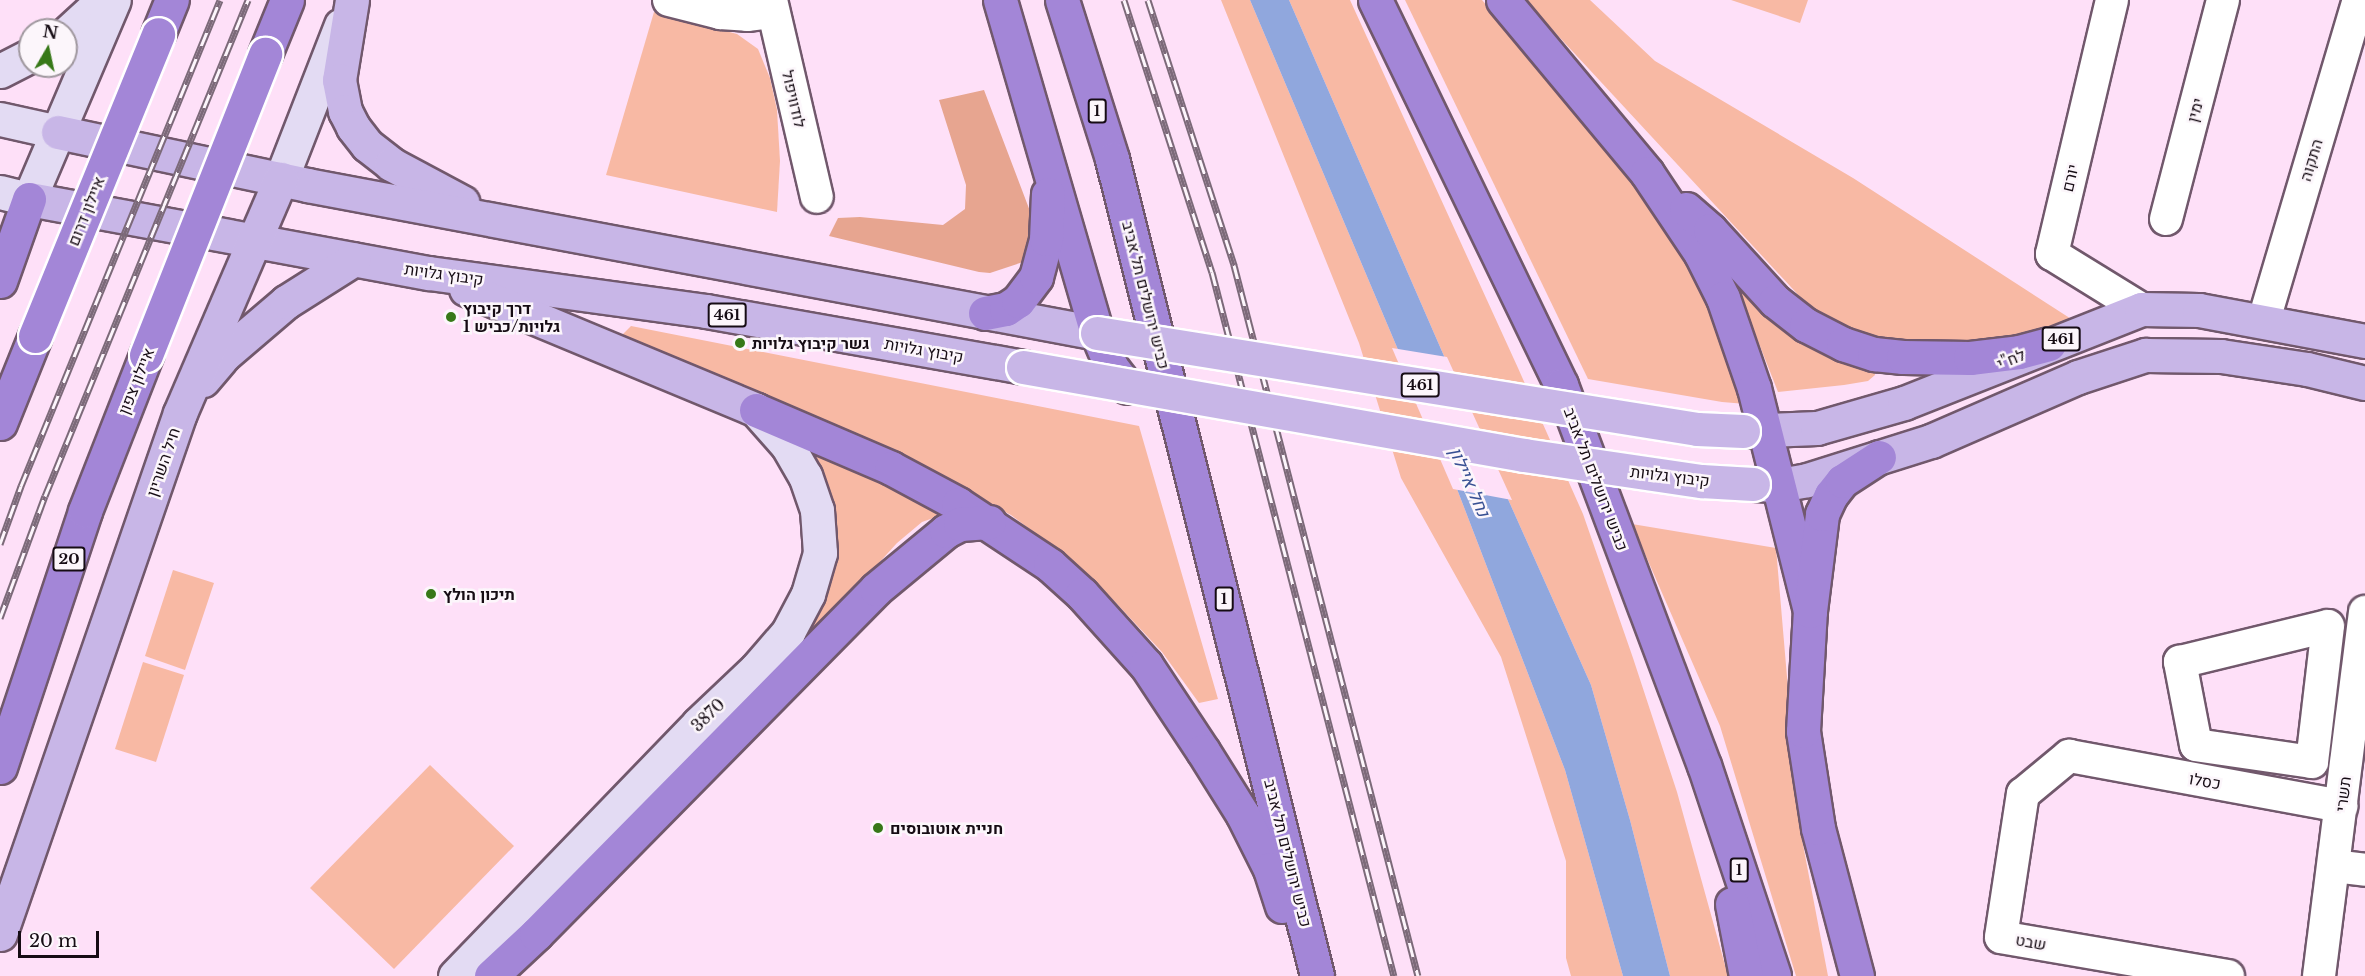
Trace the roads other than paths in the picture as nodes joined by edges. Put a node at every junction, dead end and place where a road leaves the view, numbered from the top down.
1 (103, 0) edge
2 (114, 0) edge
3 (172, 0) edge
4 (287, 0) edge
5 (351, 0) edge
6 (669, 0) edge
7 (1000, 0) edge
8 (1062, 0) edge
9 (1375, 0) edge
10 (1503, 0) edge
11 (2112, 0) edge
12 (2223, 0) edge
13 (2359, 0) edge
14 (772, 6) edge
15 (78, 23) edge
16 (18, 62) edge
17 (0, 71) edge
18 (0, 119) edge
19 (58, 132) junction
20 (1048, 162) junction
21 (1647, 173) junction
22 (280, 179) junction
23 (14, 196) edge
24 (817, 197) dead end
25 (2166, 219) dead end
26 (535, 228) junction
27 (253, 243) junction
28 (354, 259) junction
29 (429, 273) junction
30 (0, 281) edge
31 (2141, 309) junction
32 (985, 312) junction
33 (2264, 320) junction
34 (1097, 333) junction
35 (2365, 341) edge
36 (2049, 344) junction
37 (2365, 383) edge
38 (1127, 387) junction
39 (756, 410) junction
40 (180, 413) junction
41 (0, 423) edge
42 (1754, 431) junction
43 (1880, 457) junction
44 (1766, 484) junction
45 (989, 522) junction
46 (1810, 611) junction
47 (2365, 612) edge
48 (2358, 727) edge
49 (2196, 745) junction
50 (2069, 756) joint
51 (1704, 765) junction
52 (0, 767) edge
53 (2185, 777) junction
54 (2341, 806) junction
55 (2334, 866) junction
56 (2365, 870) edge
57 (0, 934) edge
58 (455, 976) edge
59 (491, 976) edge
60 (1305, 976) edge
61 (1317, 976) edge
62 (1746, 976) edge
63 (1774, 976) edge
64 (1857, 976) edge
65 (2228, 976) edge
66 (2319, 976) edge

1 - 15 street
2 - 19 street
3 - 41 highway, איילון דרום, bridge
4 - 52 highway, איילון צפון / 20, bridge
5 - 22 street, חיל השריון
5 - 26 main road
6 - 14 street
7 - 20 highway
8 - 61 highway, כביש ירושלים תל אביב / 1
9 - 51 highway, כביש ירושלים תל אביב / 1
10 - 21 highway
11 - 31 street, יורם
12 - 25 street, ימין
13 - 33 street, התקוה
14 - 24 street, לודוויפול
16 - 17 street
18 - 19 street
19 - 22 main road
19 - 23 street
20 - 32 highway
20 - 34 highway
21 - 36 highway
21 - 42 highway
22 - 26 main road, 461
22 - 27 main road, חיל השריון
23 - 27 main road, קיבוץ גלויות
23 - 30 highway
26 - 32 main road, 461
27 - 28 main road, קיבוץ גלויות / 461
27 - 40 main road, חיל השריון
28 - 29 main road, קיבוץ גלויות / 461
28 - 40 main road
29 - 38 main road, קיבוץ גלויות / 461, bridge
29 - 39 main road
31 - 33 main road, לח"י / 461
31 - 36 main road, לח"י / 461
32 - 34 main road, 461
33 - 35 main road, לח"י / 461
34 - 38 highway
34 - 42 main road, 461, bridge
36 - 42 main road, לח"י / 461
37 - 43 main road, 461
38 - 44 main road, קיבוץ גלויות / 461, bridge
39 - 45 highway
39 - 58 street, 3870
40 - 57 main road, חיל השריון
42 - 44 highway
43 - 44 main road, 461
43 - 46 highway
44 - 46 highway
45 - 59 highway
45 - 60 highway
46 - 64 highway
47 - 48 street, תשרי
48 - 54 street, תשרי
49 - 49 street
49 - 53 street
50 - 53 street, כסלו
50 - 65 street, שבט
51 - 62 highway, 1
51 - 63 highway, כביש ירושלים תל אביב / 1
53 - 54 street, כסלו
54 - 55 street, תשרי
55 - 56 street
55 - 66 street, תשרי

